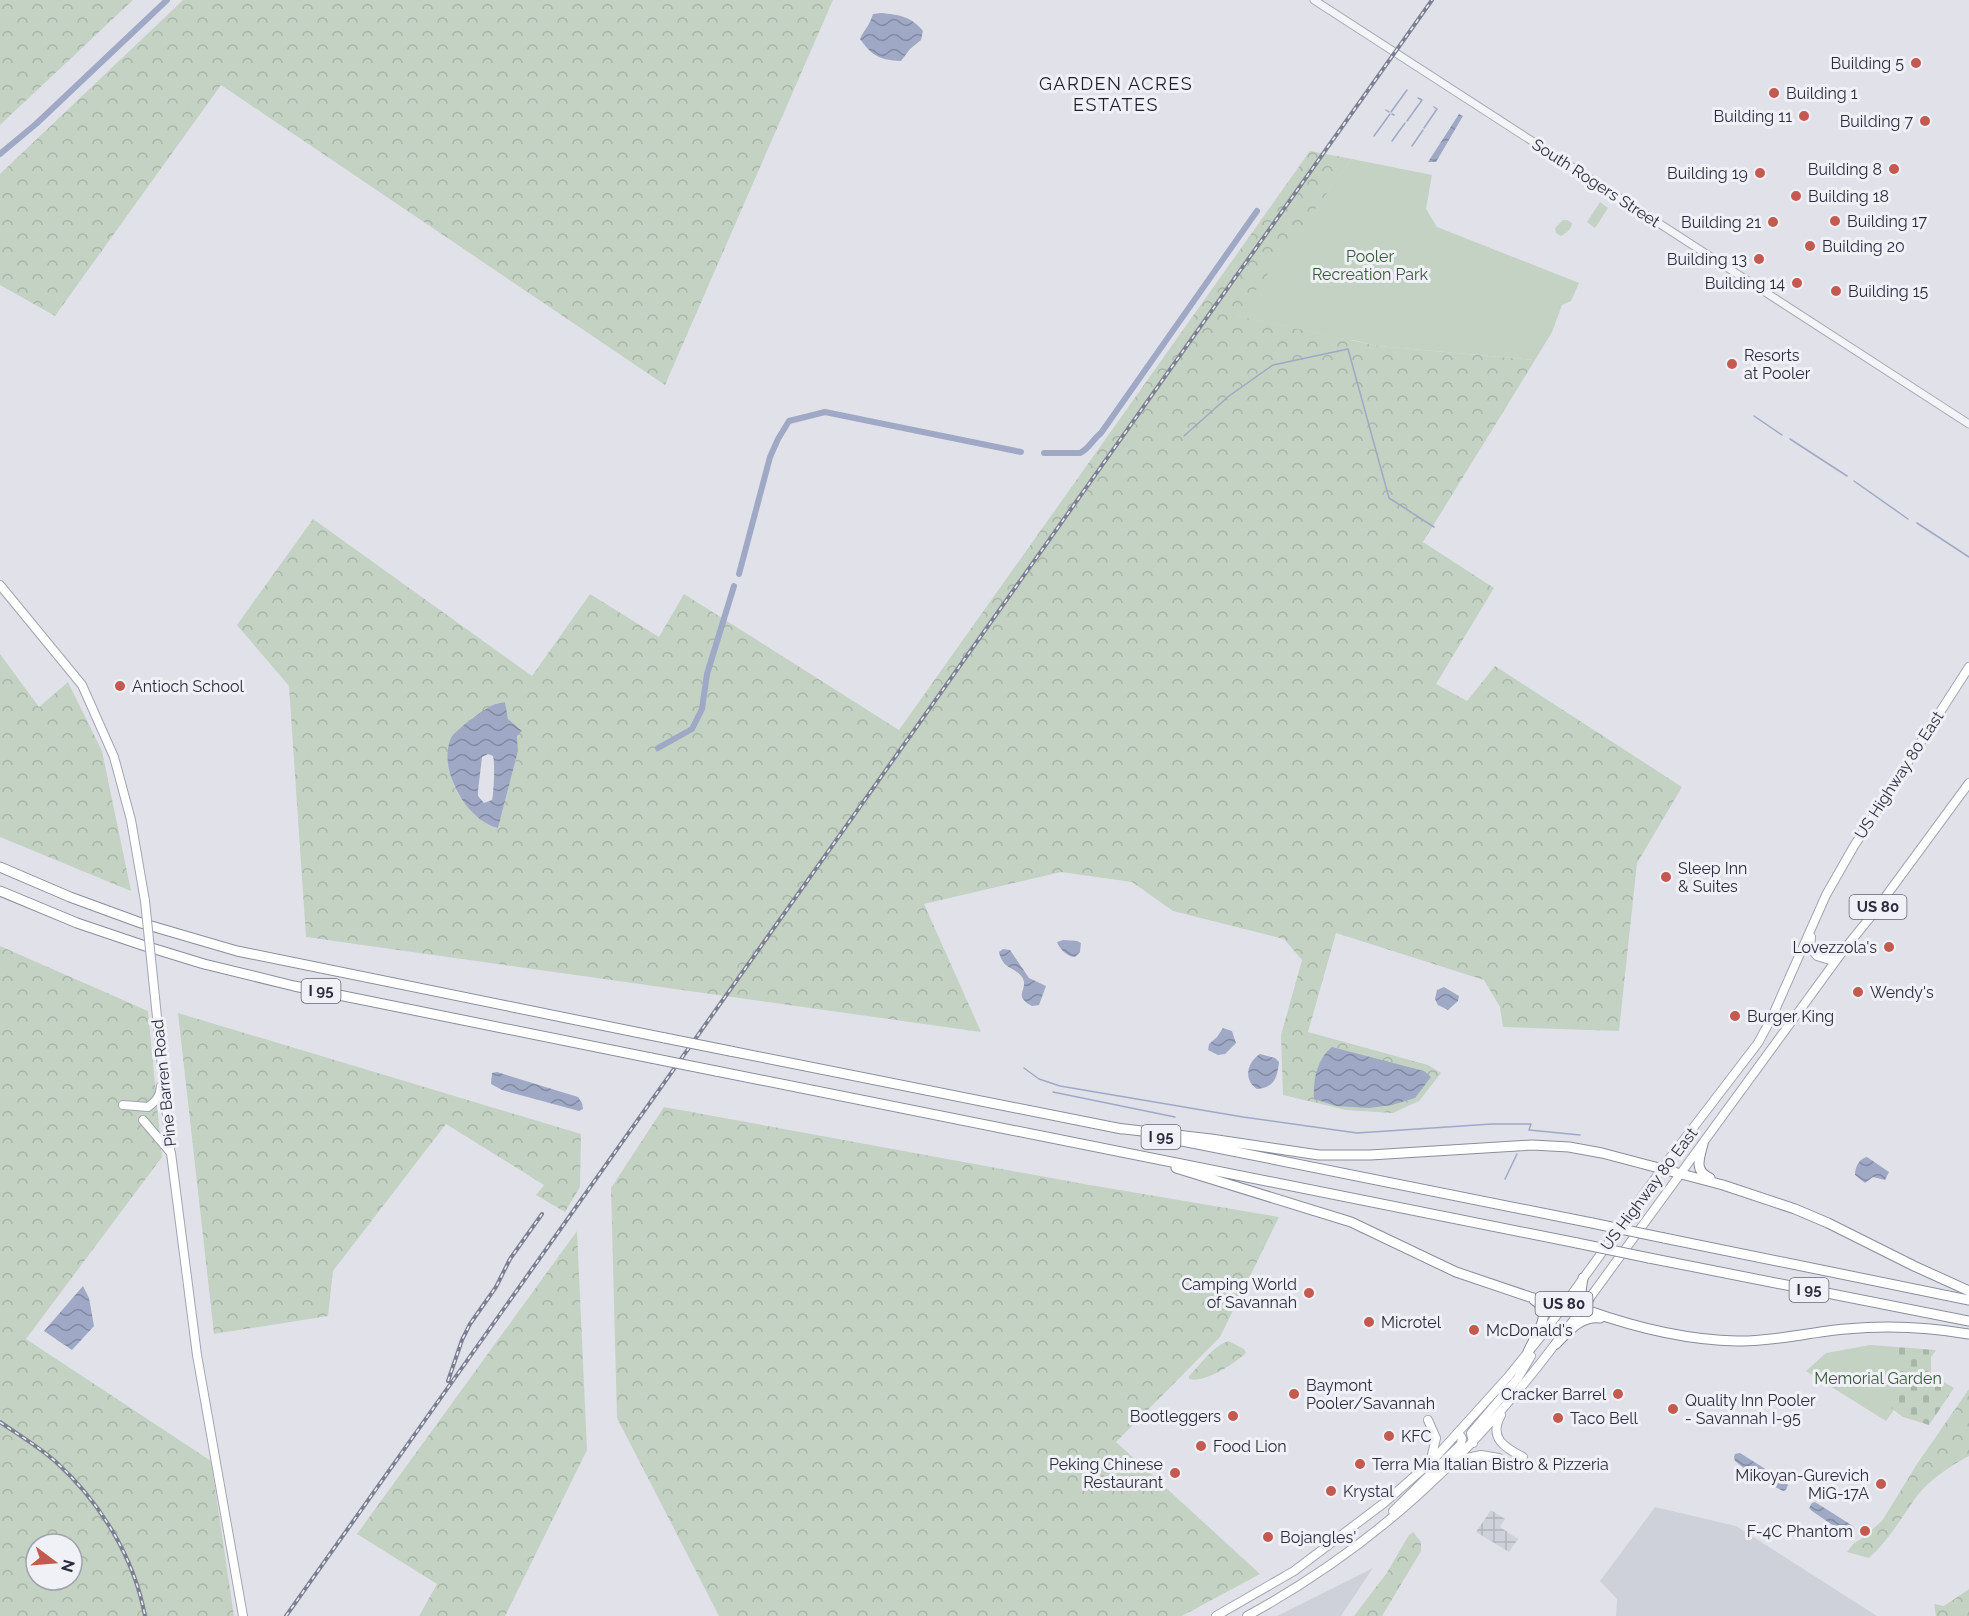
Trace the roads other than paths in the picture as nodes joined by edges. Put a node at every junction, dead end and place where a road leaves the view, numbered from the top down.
1 (1314, 0) edge
2 (1969, 424) edge
3 (0, 585) edge
4 (1969, 667) edge
5 (1969, 783) edge
6 (0, 867) edge
7 (0, 891) edge
8 (1815, 922) junction
9 (1843, 951) junction
10 (160, 1053) junction
11 (123, 1105) dead end
12 (143, 1120) dead end
13 (168, 1125) joint
14 (1116, 1128) junction
15 (1703, 1144) junction
16 (171, 1153) junction
17 (1143, 1156) junction
18 (1663, 1170) junction
19 (1681, 1173) junction
20 (1723, 1185) junction
21 (1583, 1278) junction
22 (1969, 1291) edge
23 (1530, 1297) junction
24 (1969, 1300) edge
25 (1585, 1303) junction
26 (1562, 1306) junction
27 (1609, 1318) junction
28 (1969, 1321) edge
29 (1546, 1330) junction
30 (1969, 1334) edge
31 (1556, 1344) junction
32 (1528, 1352) junction
33 (1505, 1409) junction
34 (1428, 1420) dead end
35 (1458, 1433) junction
36 (1473, 1443) junction
37 (1523, 1457) dead end
38 (1499, 1458) dead end
39 (1430, 1462) junction
40 (1454, 1462) junction
41 (1374, 1533) junction
42 (243, 1616) edge
43 (1216, 1616) edge
44 (1247, 1616) edge

1 - 2 street, South Rogers Street
3 - 10 main road, Pine Barren Road, bridge
4 - 8 main road, US Highway 80 East / US 80
5 - 9 main road, US Highway 80 East / US 80
6 - 14 highway, I 95, bridge
7 - 17 highway, I 95, bridge
8 - 9 main road
8 - 18 main road, US Highway 80 East / US 80
9 - 15 main road, US Highway 80 East / US 80
10 - 11 main road
10 - 13 main road, Pine Barren Road
12 - 16 main road
13 - 16 street, Pine Barren Road
14 - 18 highway
14 - 24 highway, I 95, bridge
15 - 19 main road, US Highway 80 East / US 80
15 - 20 highway
16 - 42 main road, Pine Barren Road
17 - 23 highway
17 - 28 highway, I 95, bridge
18 - 19 highway
18 - 21 main road, US Highway 80 East / US 80
19 - 20 highway
19 - 25 main road, US Highway 80 East / US 80
20 - 22 highway
21 - 25 highway
21 - 26 main road, US Highway 80 East / US 80
23 - 26 highway
23 - 32 highway
25 - 26 highway
25 - 27 highway
25 - 31 main road, US Highway 80 East / US 80
26 - 29 main road, US Highway 80 East / US 80
27 - 30 highway
27 - 31 highway
29 - 32 main road, US Highway 80 East / US 80
29 - 36 main road
31 - 33 main road, US Highway 80 East / US 80
32 - 35 main road, US Highway 80 East / US 80
33 - 36 main road, US Highway 80 East / US 80
33 - 37 main road
34 - 39 main road
35 - 39 main road, US Highway 80 East / US 80
35 - 41 main road
36 - 40 main road, US Highway 80 East / US 80
38 - 40 main road
39 - 43 main road, US Highway 80 East / US 80
40 - 41 main road, US Highway 80 East / US 80
41 - 44 main road, US Highway 80 East / US 80

